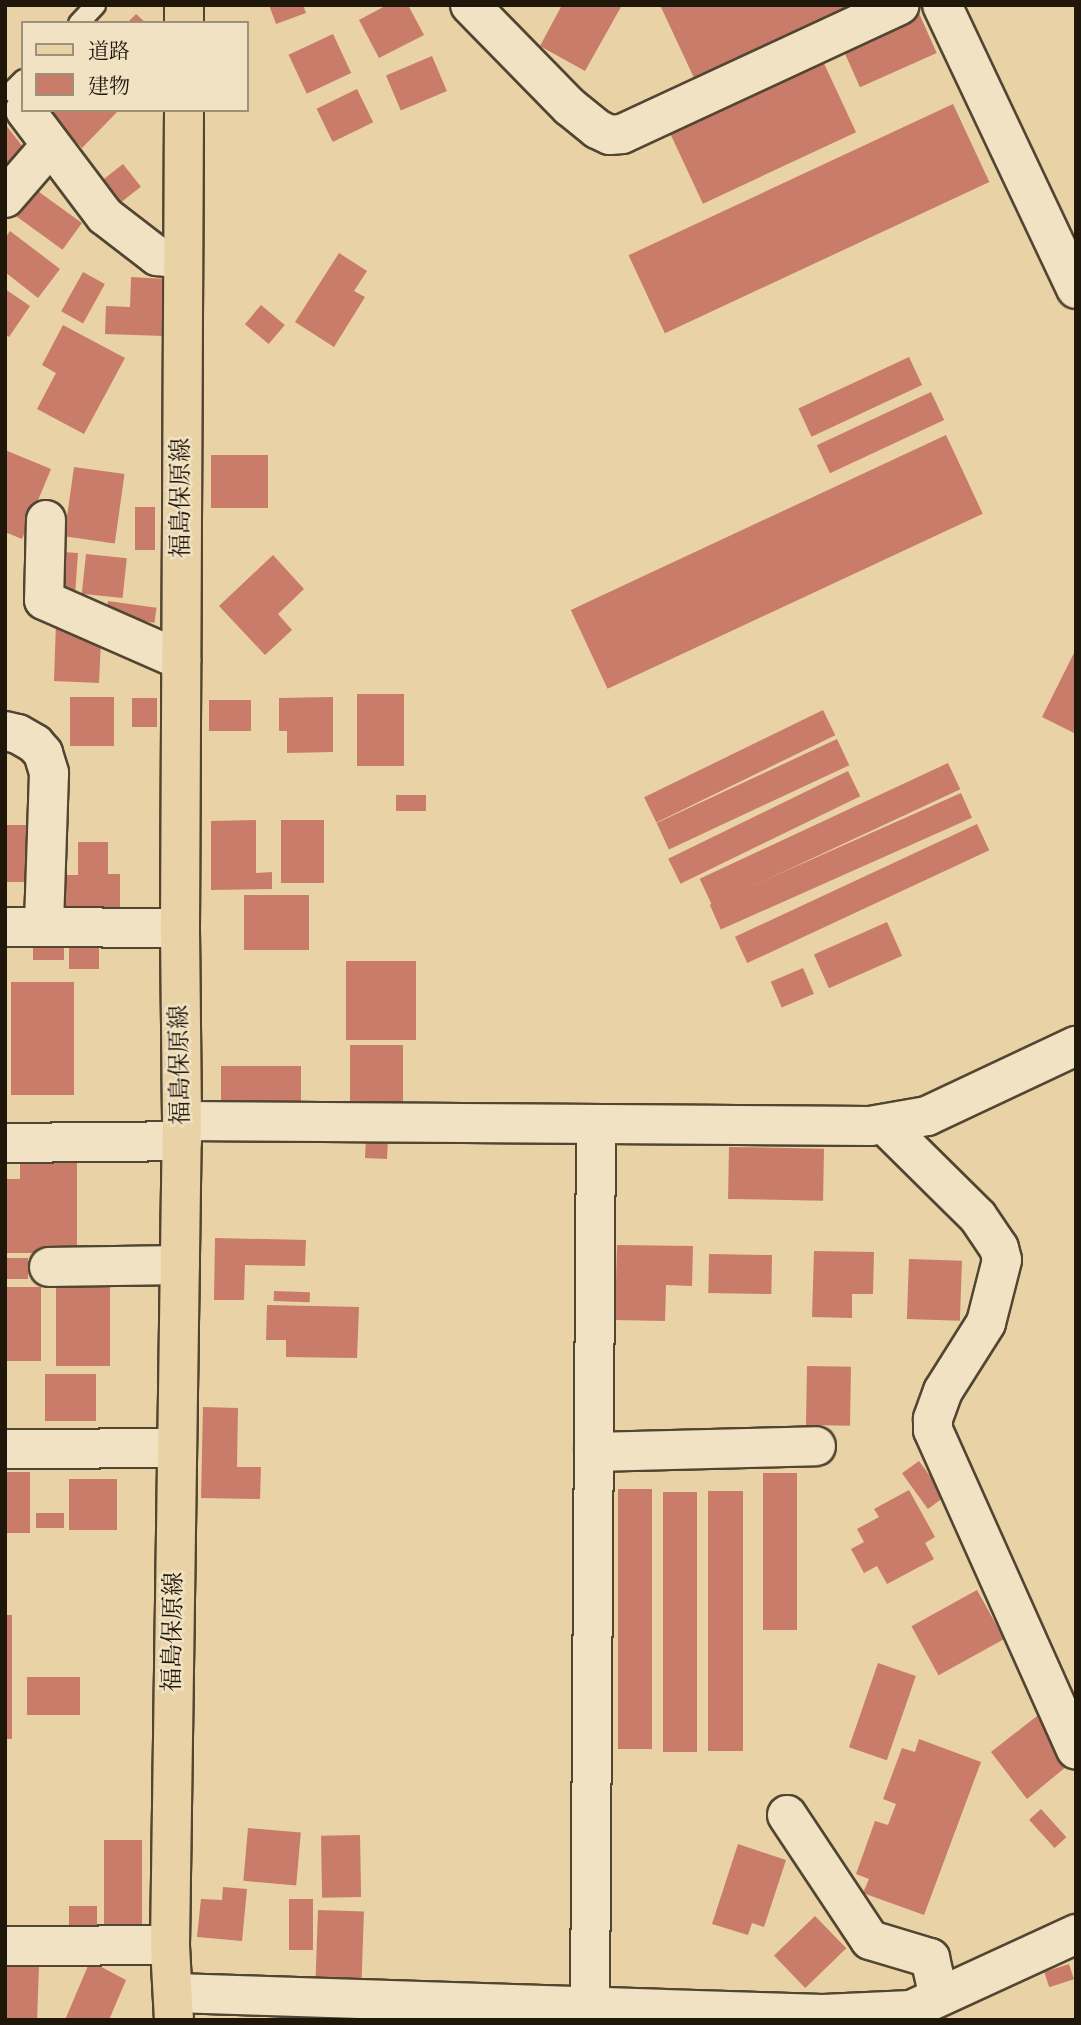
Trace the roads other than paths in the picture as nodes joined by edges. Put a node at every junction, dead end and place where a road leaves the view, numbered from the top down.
1 (95, 5) edge
2 (470, 5) edge
3 (900, 5) edge
4 (942, 5) edge
5 (80, 21) edge
6 (28, 112) edge
7 (184, 112) edge
8 (50, 146) junction
9 (5, 198) edge
10 (183, 259) junction
11 (1076, 289) edge
12 (46, 520) dead end
13 (181, 660) junction
14 (5, 731) edge
15 (5, 927) edge
16 (44, 927) junction
17 (180, 928) junction
18 (1076, 1046) edge
19 (596, 1124) junction
20 (884, 1124) junction
21 (182, 1131) junction
22 (5, 1143) edge
23 (180, 1265) junction
24 (49, 1267) dead end
25 (816, 1446) dead end
26 (177, 1448) junction
27 (5, 1449) edge
28 (594, 1452) junction
29 (1076, 1750) edge
30 (787, 1815) dead end
31 (1076, 1934) edge
32 (170, 1945) junction
33 (5, 1946) edge
34 (939, 1996) junction
35 (174, 2006) edge
36 (599, 2011) edge
37 (497, 2012) edge
38 (710, 2015) edge
39 (786, 2016) edge

1 - 5 lane
2 - 3 street
4 - 11 street
6 - 8 street
7 - 10 main road, 福島保原線
8 - 9 street
8 - 10 street
10 - 13 main road, 福島保原線
12 - 13 street
13 - 17 main road, 福島保原線
14 - 16 street
15 - 16 street
16 - 17 street
17 - 21 main road, 福島保原線
18 - 20 street
19 - 20 street
19 - 21 street
19 - 28 street
20 - 29 street
21 - 22 street
21 - 23 main road, 福島保原線
23 - 24 street
23 - 26 main road, 福島保原線
25 - 28 street
26 - 27 street
26 - 32 main road, 福島保原線
28 - 36 street
30 - 34 street
31 - 34 street
32 - 33 street
32 - 35 main road, 福島保原線
34 - 39 street
35 - 37 street
36 - 37 street
36 - 38 street
38 - 39 street

